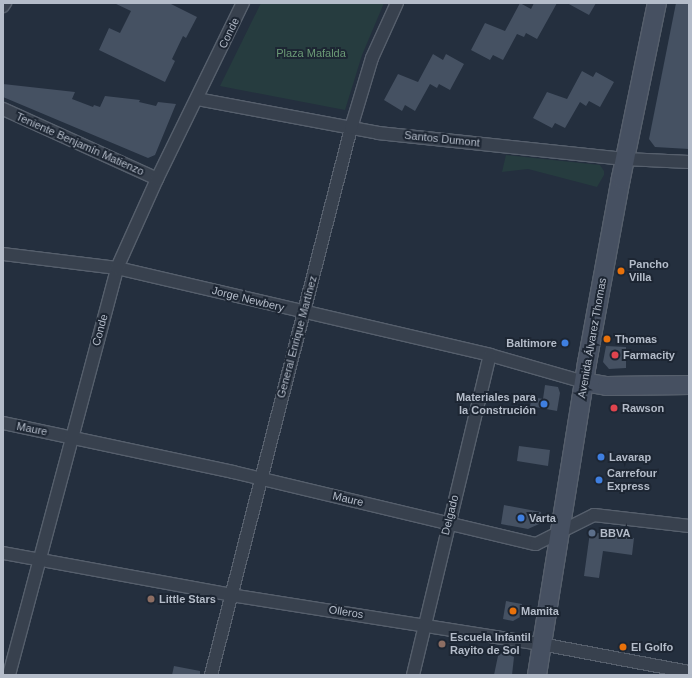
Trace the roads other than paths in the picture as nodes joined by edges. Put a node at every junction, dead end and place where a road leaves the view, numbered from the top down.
1 (5, 3) edge
2 (243, 3) edge
3 (398, 3) edge
4 (657, 3) edge
5 (3, 6) edge
6 (197, 99) junction
7 (3, 109) edge
8 (351, 128) junction
9 (625, 159) junction
10 (689, 162) edge
11 (157, 179) junction
12 (3, 254) edge
13 (117, 268) junction
14 (304, 313) junction
15 (490, 355) junction
16 (584, 382) junction
17 (689, 385) edge
18 (3, 423) edge
19 (72, 436) junction
20 (260, 479) junction
21 (448, 523) junction
22 (689, 526) edge
23 (560, 532) junction
24 (3, 553) edge
25 (41, 559) junction
26 (231, 595) junction
27 (426, 624) junction
28 (541, 644) junction
29 (689, 672) edge
30 (8, 675) edge
31 (211, 675) edge
32 (413, 675) edge
33 (537, 675) edge

1 - 5 street
2 - 6 street, Conde
3 - 8 street, General Enrique Martínez
4 - 9 main road, Avenida Álvarez Thomas
6 - 8 street, Santos Dumont
6 - 11 street, Conde
7 - 11 street, Teniente Benjamín Matienzo
8 - 9 street, Santos Dumont
8 - 14 street, General Enrique Martínez
9 - 10 street, Santos Dumont
9 - 16 main road, Avenida Álvarez Thomas
11 - 13 street, Conde
12 - 13 street, Jorge Newbery
13 - 14 street, Jorge Newbery
13 - 19 street, Conde
14 - 15 street, Jorge Newbery
14 - 20 street, General Enrique Martínez
15 - 16 street, Jorge Newbery
15 - 21 street, Delgado
16 - 17 main road
16 - 23 main road, Avenida Álvarez Thomas
18 - 19 street, Maure
19 - 20 street, Maure
19 - 25 street, Conde
20 - 21 street, Maure
20 - 26 street, General Enrique Martínez
21 - 23 street, Maure
21 - 27 street, Delgado
22 - 23 street, Maure
23 - 28 main road, Avenida Álvarez Thomas
24 - 25 street, Olleros
25 - 26 street, Olleros
25 - 30 street, Conde
26 - 27 street, Olleros
26 - 31 street, General Enrique Martínez
27 - 28 street, Olleros
27 - 32 street, Delgado
28 - 29 street, Olleros
28 - 33 main road, Avenida Álvarez Thomas

